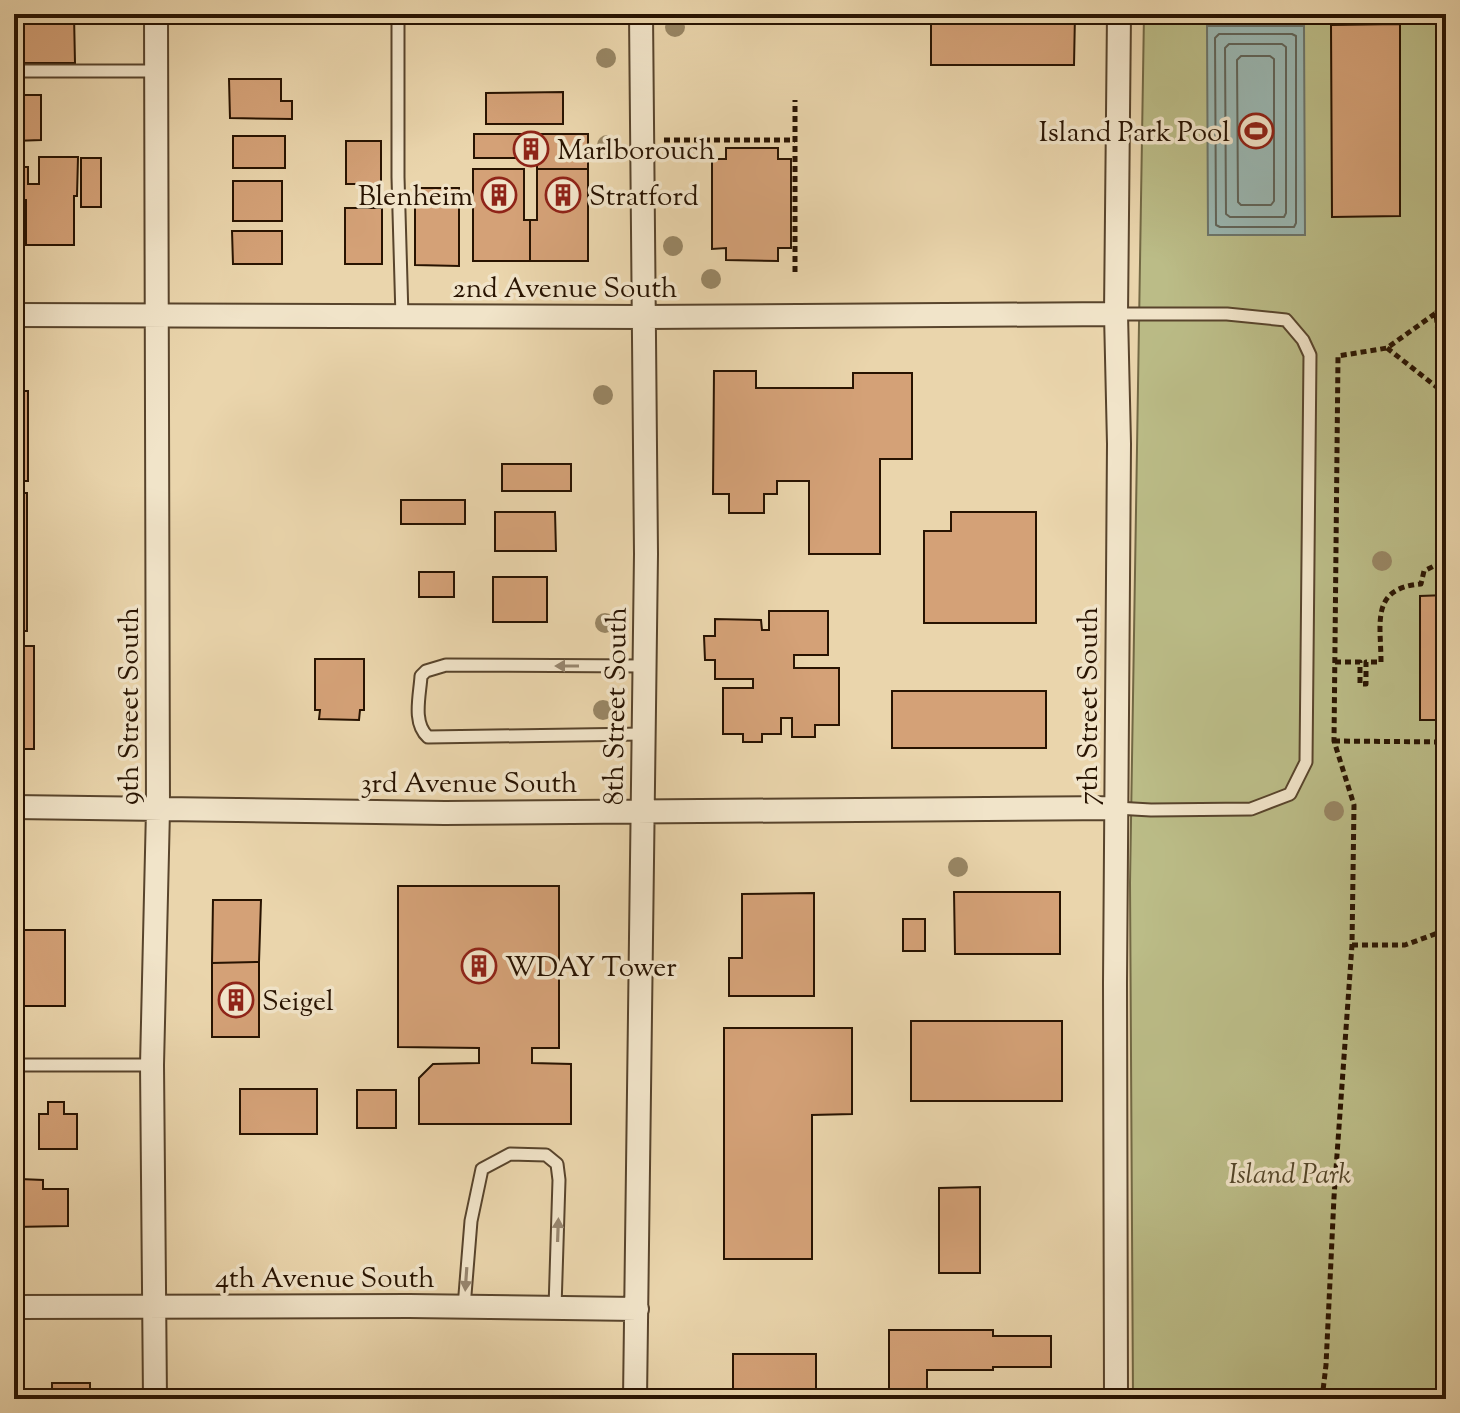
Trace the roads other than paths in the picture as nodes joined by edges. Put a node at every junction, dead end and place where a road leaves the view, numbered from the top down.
1 (156, 14) edge
2 (398, 14) edge
3 (641, 14) edge
4 (1119, 14) edge
5 (14, 71) edge
6 (157, 71) junction
7 (1116, 314) junction
8 (14, 315) edge
9 (157, 316) junction
10 (402, 317) junction
11 (644, 317) junction
12 (645, 666) junction
13 (643, 734) junction
14 (14, 807) edge
15 (1116, 808) junction
16 (158, 810) junction
17 (642, 811) junction
18 (14, 1065) edge
19 (152, 1065) junction
20 (14, 1307) edge
21 (155, 1307) junction
22 (464, 1307) junction
23 (555, 1308) junction
24 (637, 1309) junction
25 (155, 1399) edge
26 (635, 1399) edge
27 (1116, 1399) edge

1 - 6 street, 9th Street South
2 - 10 lane
3 - 11 street, 8th Street South
4 - 7 street, 7th Street South
5 - 6 lane
6 - 9 street, 9th Street South
7 - 11 street, 2nd Avenue South
7 - 15 street, 7th Street South
7 - 15 lane
8 - 9 street, 2nd Avenue South
9 - 10 street, 2nd Avenue South
9 - 16 street, 9th Street South
10 - 11 street, 2nd Avenue South
11 - 12 street, 8th Street South
12 - 13 street, 8th Street South
12 -> 13 lane
13 - 17 street, 8th Street South
14 - 16 street, 3rd Avenue South
15 - 17 street, 3rd Avenue South
15 - 27 street, 7th Street South
16 - 17 street, 3rd Avenue South
16 - 19 street, 9th Street South
17 - 24 street, 8th Street South
18 - 19 lane
19 - 21 street, 9th Street South
20 - 21 street, 4th Avenue South
21 - 22 street, 4th Avenue South
21 - 25 street, 9th Street South
22 - 23 street, 4th Avenue South
23 -> 22 lane
23 - 24 street, 4th Avenue South
24 - 26 street, 8th Street South

